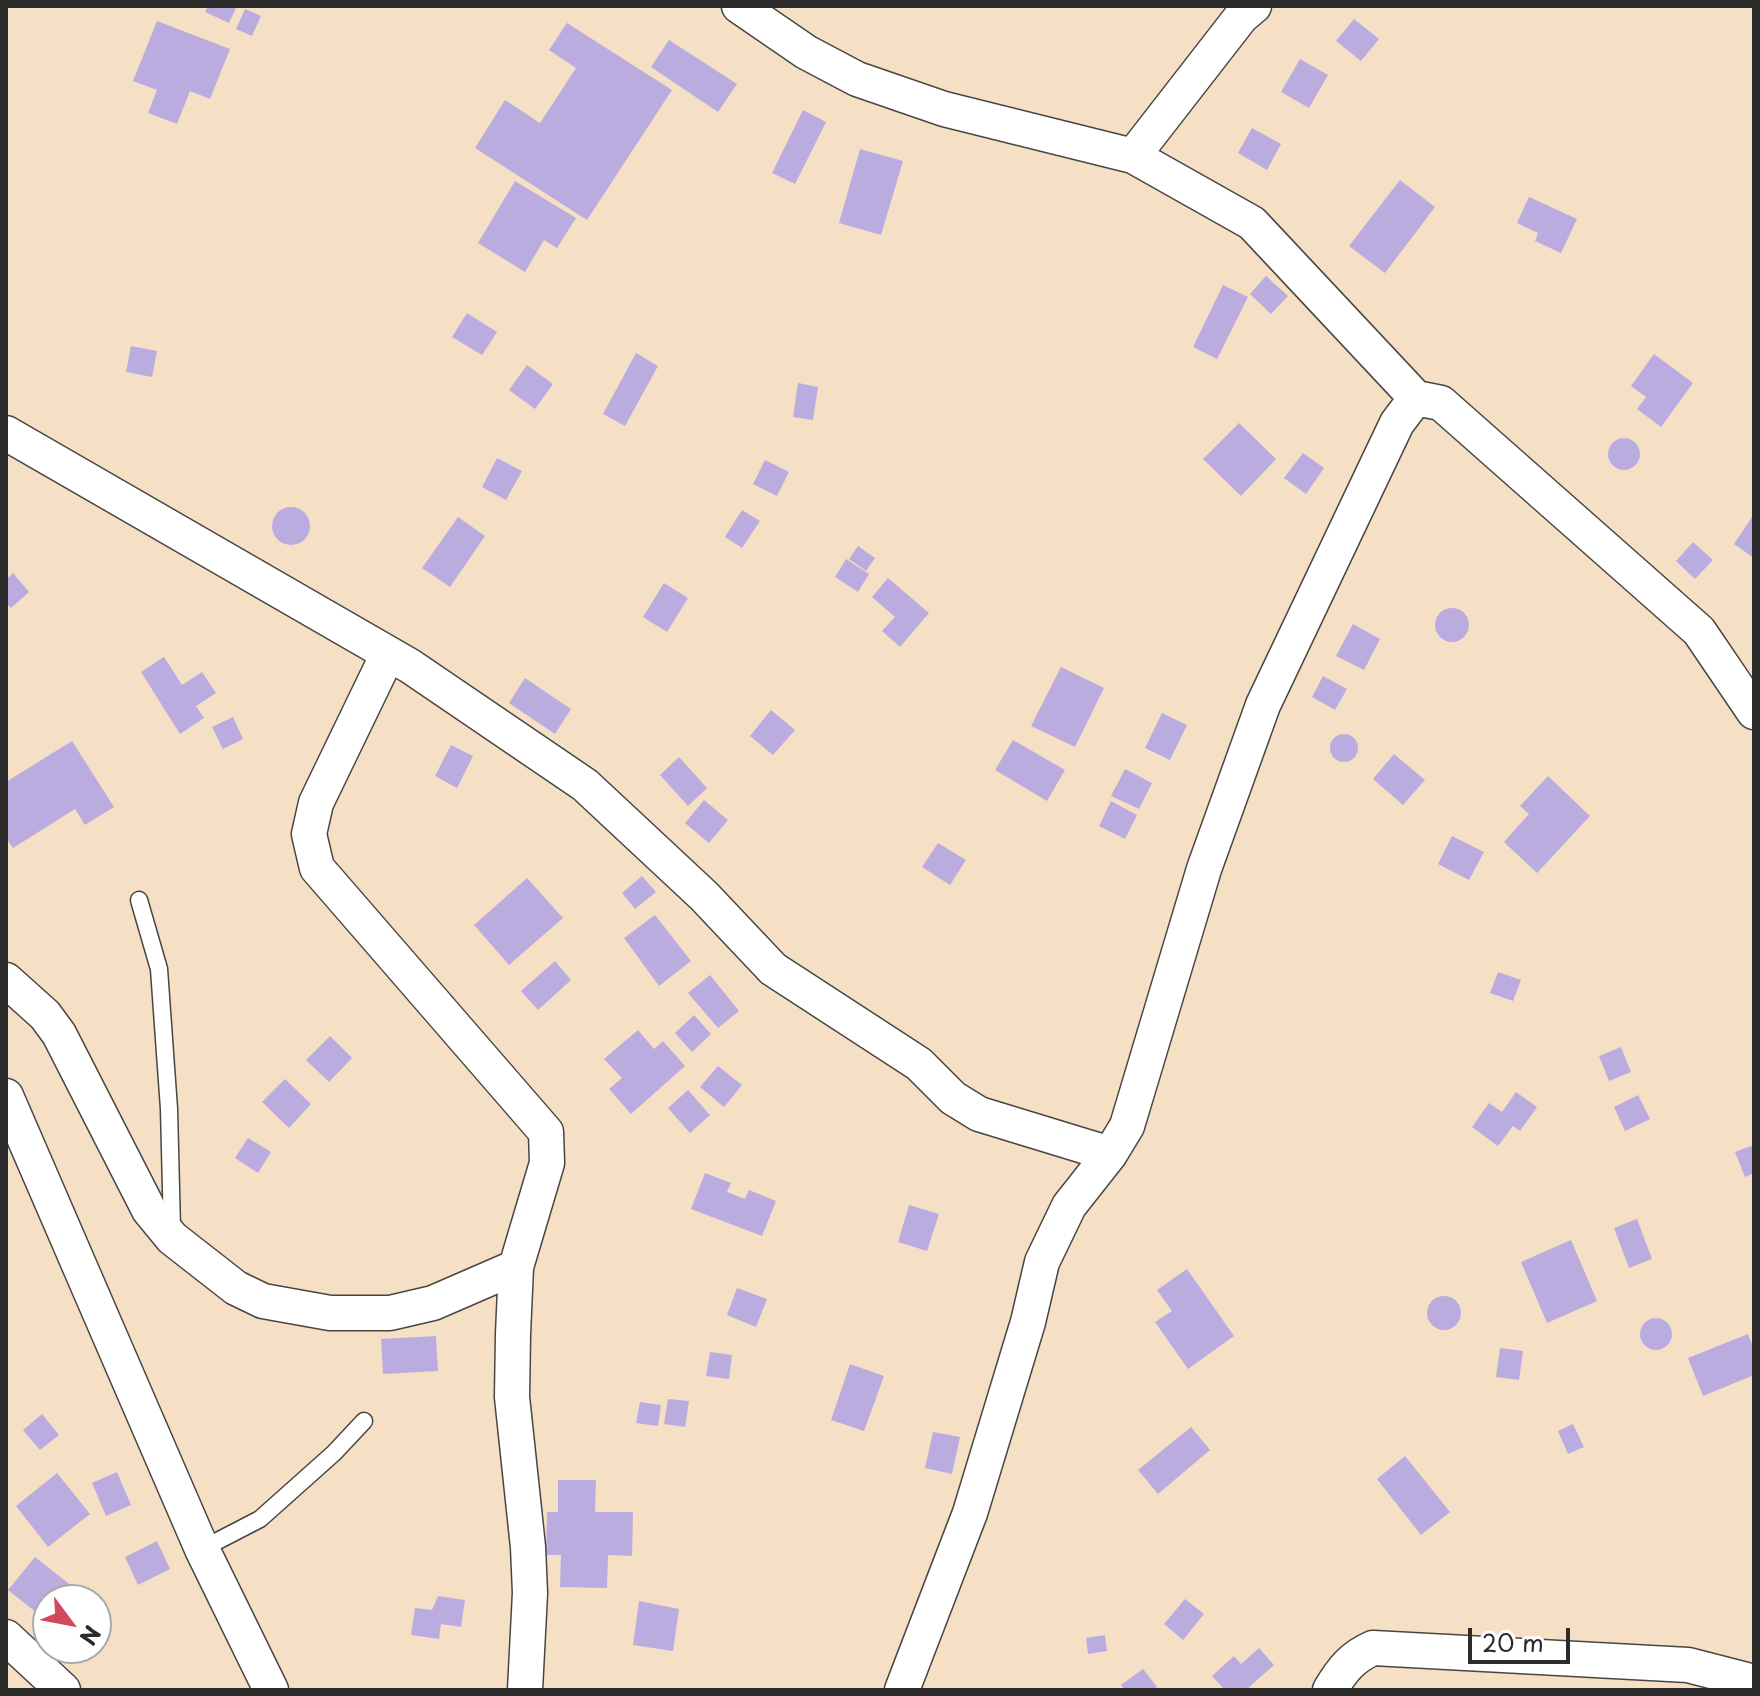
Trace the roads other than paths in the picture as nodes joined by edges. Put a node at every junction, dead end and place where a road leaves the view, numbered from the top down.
1 (739, 6) edge
2 (1254, 6) edge
3 (1133, 156) junction
4 (1416, 398) junction
5 (6, 433) edge
6 (388, 654) junction
7 (1754, 712) edge
8 (139, 900) dead end
9 (6, 980) edge
10 (6, 1096) edge
11 (1110, 1154) junction
12 (172, 1238) junction
13 (516, 1267) junction
14 (364, 1421) dead end
15 (202, 1549) junction
16 (6, 1637) edge
17 (1754, 1682) edge
18 (63, 1690) edge
19 (271, 1690) edge
20 (525, 1690) edge
21 (902, 1690) edge
22 (1330, 1690) edge

1 - 3 street
2 - 3 street
3 - 4 street
4 - 7 street
4 - 11 street
5 - 6 street
6 - 11 street
6 - 13 street
8 - 12 lane
9 - 12 street
10 - 15 street
11 - 21 street
12 - 13 street
13 - 20 street
14 - 15 lane
15 - 19 street
16 - 18 street
17 - 22 street

